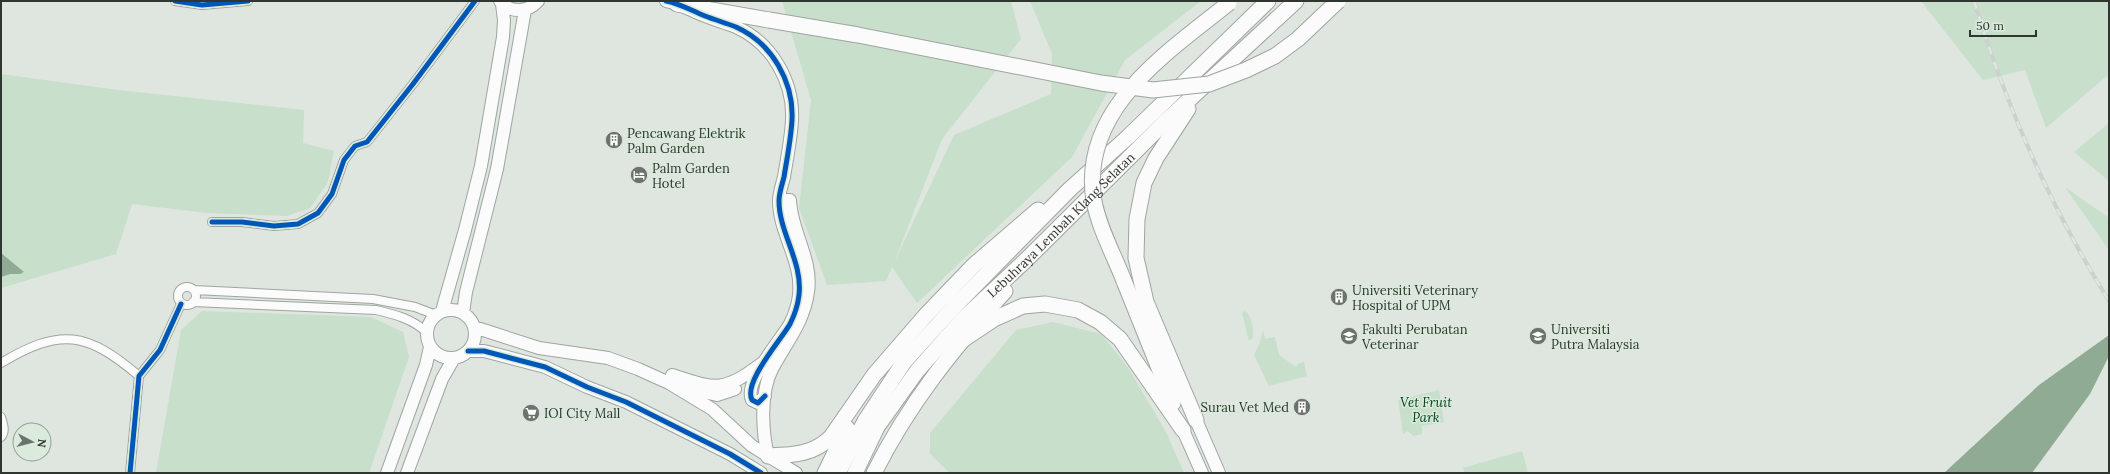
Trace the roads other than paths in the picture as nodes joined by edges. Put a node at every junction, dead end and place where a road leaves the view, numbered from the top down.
1 (175, 1) edge
2 (248, 1) edge
3 (475, 1) edge
4 (538, 1) edge
5 (1268, 1) edge
6 (1296, 1) edge
7 (1338, 1) edge
8 (501, 2) edge
9 (671, 2) edge
10 (1230, 2) edge
11 (525, 10) junction
12 (1198, 93) junction
13 (1070, 189) junction
14 (212, 222) dead end
15 (1027, 259) junction
16 (194, 290) junction
17 (193, 302) junction
18 (181, 304) junction
19 (463, 312) junction
20 (439, 313) junction
21 (794, 325) junction
22 (474, 327) junction
23 (427, 333) junction
24 (958, 343) junction
25 (430, 347) junction
26 (468, 352) junction
27 (454, 358) junction
28 (765, 361) junction
29 (1, 363) edge
30 (757, 374) junction
31 (874, 375) junction
32 (139, 376) junction
33 (670, 379) junction
34 (765, 396) junction
35 (1, 417) edge
36 (1196, 420) joint
37 (1183, 430) junction
38 (1, 437) edge
39 (768, 456) junction
40 (130, 473) edge
41 (387, 473) edge
42 (407, 473) edge
43 (761, 473) edge
44 (796, 473) edge
45 (824, 473) edge
46 (838, 473) edge
47 (856, 473) edge
48 (874, 473) edge
49 (1202, 473) edge
50 (1220, 473) edge

1 - 2 street
3 - 14 street
4 - 11 street
5 - 13 highway, Lebuhraya Lembah Klang Selatan
6 - 12 highway, Lebuhraya Lembah Klang Selatan
7 - 9 highway, bridge
8 - 11 street
8 - 20 street
9 - 21 street
10 - 37 highway, bridge
11 - 19 street
12 - 15 highway, Lebuhraya Lembah Klang Selatan
12 - 36 highway
13 - 31 highway
13 - 46 highway, Lebuhraya Lembah Klang Selatan
15 - 24 highway
15 - 47 highway, Lebuhraya Lembah Klang Selatan
16 - 17 street
16 - 18 street
16 - 20 street
17 - 18 street
17 - 23 street
18 - 32 street
19 - 20 street
19 - 22 street
20 - 23 street
21 - 28 street
21 - 34 street
22 - 26 street
22 - 33 street
23 - 25 street
24 - 37 highway
24 - 48 highway
25 - 27 street
25 - 41 street
26 - 27 street
26 - 43 street
27 - 42 street
28 - 30 street
28 - 33 street
29 - 32 street
30 - 33 street
30 - 34 street
31 - 39 highway
31 - 45 highway
32 - 40 street
33 - 39 street
34 - 39 street
35 - 38 street
36 - 50 street
37 - 49 street
39 - 44 street

